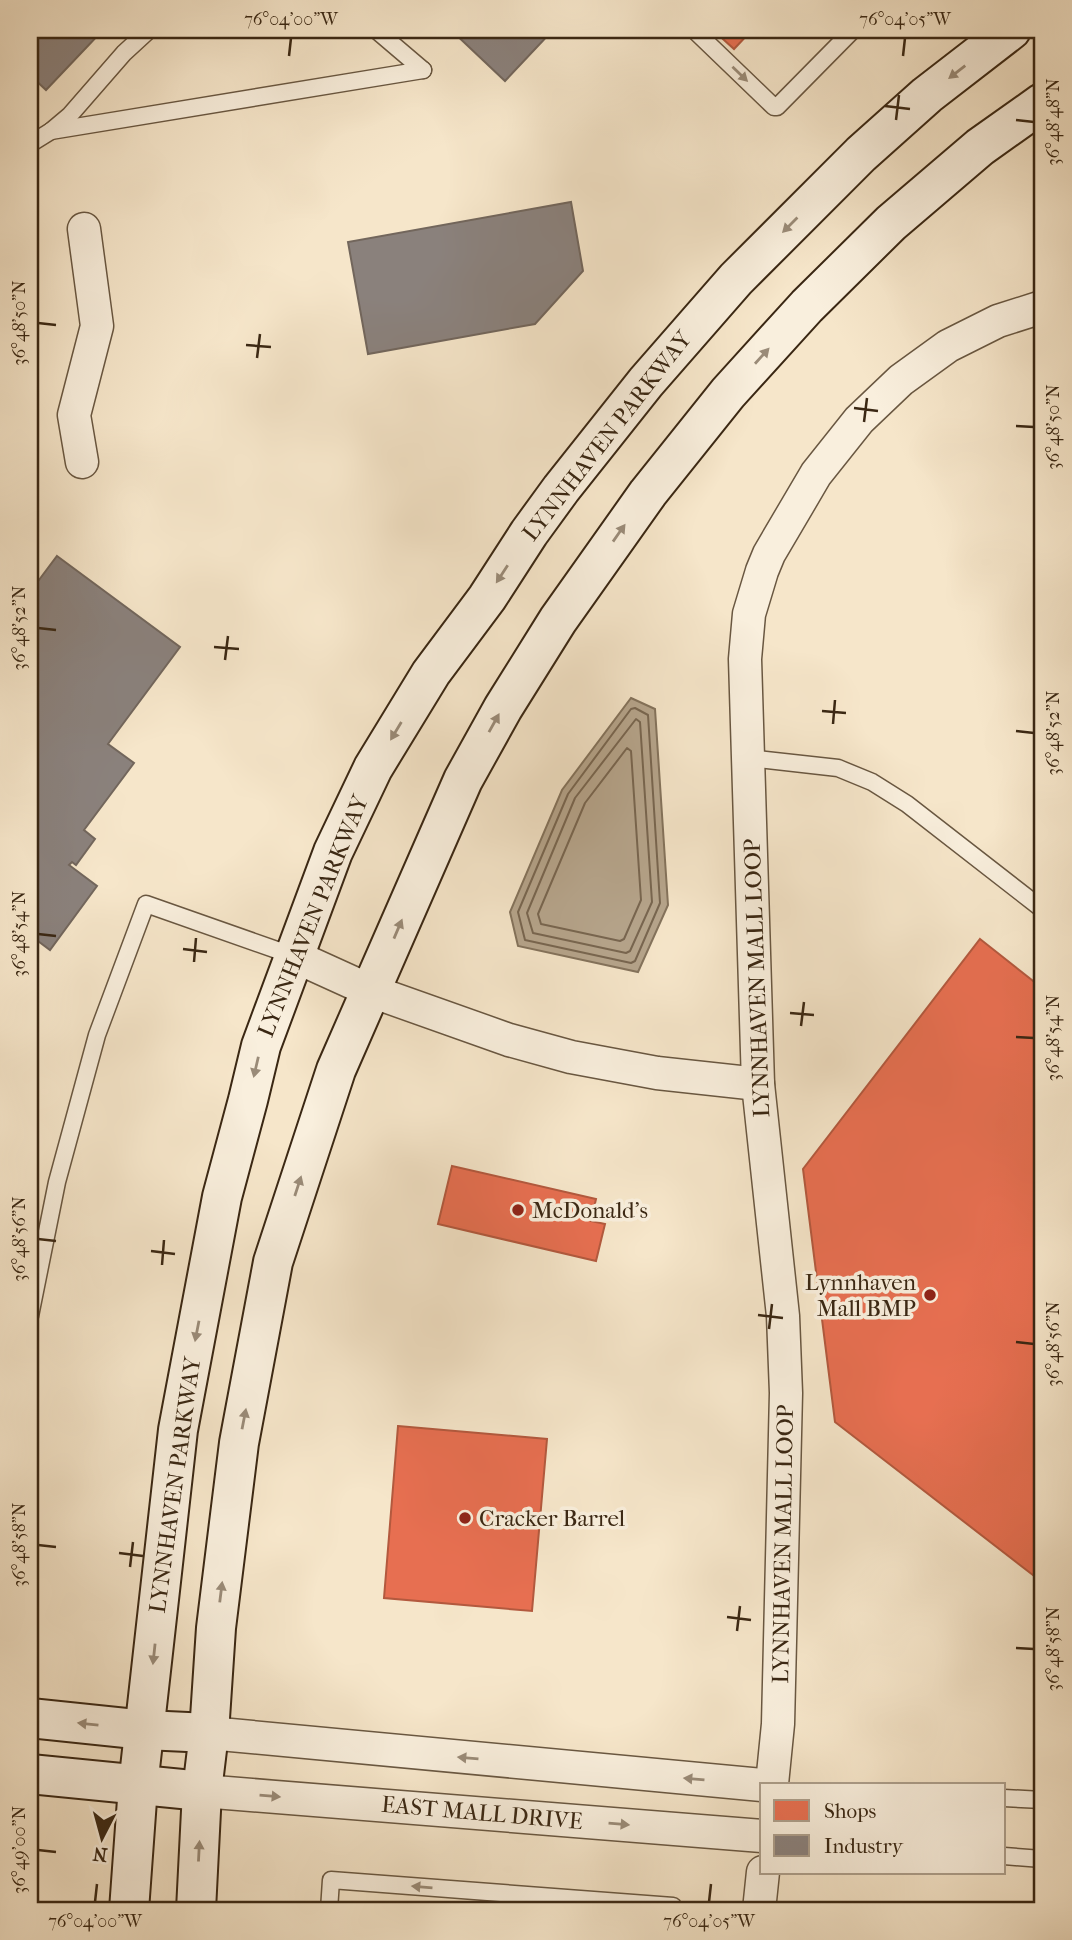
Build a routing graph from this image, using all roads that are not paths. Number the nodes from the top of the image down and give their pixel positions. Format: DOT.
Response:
graph roads {
  1 [pos="149,30"];
  2 [pos="376,30"];
  3 [pos="694,30"];
  4 [pos="853,30"];
  5 [pos="1011,30"];
  6 [pos="1042,103"];
  7 [pos="51,131"];
  8 [pos="30,144"];
  9 [pos="84,229"];
  10 [pos="1042,307"];
  11 [pos="82,462"];
  12 [pos="748,758"];
  13 [pos="1042,909"];
  14 [pos="294,956"];
  15 [pos="371,991"];
  16 [pos="758,1084"];
  17 [pos="32,1294"];
  18 [pos="30,1316"];
  19 [pos="30,1718"];
  20 [pos="145,1730"];
  21 [pos="209,1733"];
  22 [pos="30,1774"];
  23 [pos="772,1783"];
  24 [pos="760,1785"];
  25 [pos="138,1786"];
  26 [pos="202,1791"];
  27 [pos="1006,1798"];
  28 [pos="1042,1800"];
  29 [pos="760,1836"];
  30 [pos="1006,1856"];
  31 [pos="1042,1859"];
  32 [pos="763,1874"];
  33 [pos="490,1893"];
  34 [pos="129,1910"];
  35 [pos="196,1910"];
  36 [pos="329,1910"];
  37 [pos="488,1910"];
  38 [pos="673,1910"];
  39 [pos="760,1910"];
  1 -- 7 [label="lane"];
  2 -- 7 [label="lane"];
  3 -- 4 [label="lane, one-way"];
  5 -- 14 [label="main road, LYNNHAVEN PARKWAY, one-way"];
  15 -- 6 [label="main road, one-way"];
  7 -- 8 [label="lane"];
  9 -- 11 [label="street"];
  10 -- 12 [label="street, LYNNHAVEN MALL LOOP"];
  12 -- 13 [label="lane"];
  12 -- 16 [label="street, LYNNHAVEN MALL LOOP"];
  14 -- 15 [label="street"];
  14 -- 17 [label="lane"];
  14 -- 20 [label="main road, LYNNHAVEN PARKWAY, one-way"];
  15 -- 16 [label="street"];
  21 -- 15 [label="main road, one-way"];
  16 -- 23 [label="street, LYNNHAVEN MALL LOOP"];
  17 -- 18 [label="lane"];
  20 -- 19 [label="main road, one-way"];
  20 -- 21 [label="main road"];
  20 -- 25 [label="main road, LYNNHAVEN PARKWAY"];
  24 -- 21 [label="street, one-way"];
  21 -- 26 [label="main road"];
  22 -- 25 [label="main road"];
  25 -- 26 [label="main road"];
  25 -- 34 [label="main road, LYNNHAVEN PARKWAY"];
  26 -- 29 [label="street, EAST MALL DRIVE, one-way"];
  35 -- 26 [label="main road, one-way"];
  27 -- 28 [label="lane"];
  30 -- 31 [label="lane"];
  32 -- 39 [label="street"];
  33 -- 36 [label="lane, one-way"];
  33 -- 37 [label="lane"];
  33 -- 38 [label="lane"];
}
